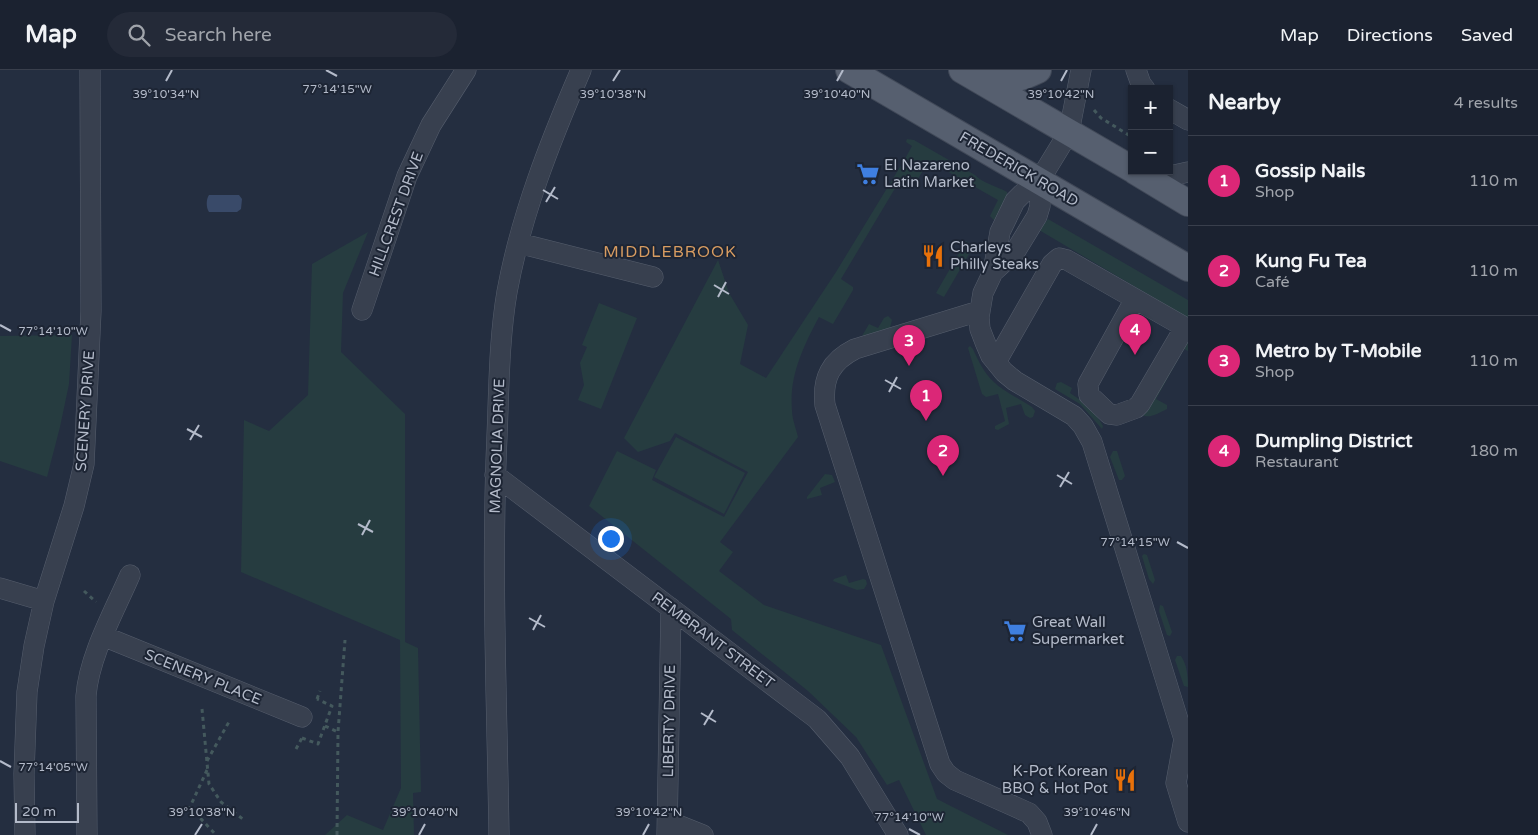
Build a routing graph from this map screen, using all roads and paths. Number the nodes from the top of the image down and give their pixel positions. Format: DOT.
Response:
graph roads {
  1 [pos="90,70"];
  2 [pos="466,70"];
  3 [pos="581,70"];
  4 [pos="849,70"];
  5 [pos="962,70"];
  6 [pos="1038,70"];
  7 [pos="1081,70"];
  8 [pos="1136,70"];
  9 [pos="985,83"];
  10 [pos="1142,85"];
  11 [pos="1173,111"];
  12 [pos="1188,120"];
  13 [pos="1068,132"];
  14 [pos="1128,167"];
  15 [pos="1188,172"];
  16 [pos="1141,175"];
  17 [pos="1159,175"];
  18 [pos="1039,181"];
  19 [pos="1188,203"];
  20 [pos="518,243"];
  21 [pos="1188,268"];
  22 [pos="653,276"];
  23 [pos="1135,299"];
  24 [pos="362,310"];
  25 [pos="979,311"];
  26 [pos="1186,328"];
  27 [pos="996,362"];
  28 [pos="495,475"];
  29 [pos="130,575"];
  30 [pos="0,588"];
  31 [pos="44,601"];
  32 [pos="671,608"];
  33 [pos="103,636"];
  34 [pos="345,640"];
  35 [pos="202,709"];
  36 [pos="302,717"];
  37 [pos="230,720"];
  38 [pos="324,726"];
  39 [pos="338,732"];
  40 [pos="207,762"];
  41 [pos="207,770"];
  42 [pos="244,820"];
  43 [pos="1188,822"];
  44 [pos="668,828"];
  45 [pos="25,835"];
  46 [pos="87,835"];
  47 [pos="216,835"];
  48 [pos="337,835"];
  49 [pos="499,835"];
  50 [pos="703,835"];
  51 [pos="898,835"];
  52 [pos="1042,835"];
  1 -- 31 [label="street, SCENERY DRIVE"];
  2 -- 24 [label="street, HILLCREST DRIVE"];
  3 -- 20 [label="street, MAGNOLIA DRIVE"];
  4 -- 18 [label="main road, FREDERICK ROAD"];
  5 -- 9 [label="main road"];
  6 -- 9 [label="main road"];
  7 -- 13 [label="street"];
  8 -- 10 [label="street"];
  9 -- 13 [label="main road"];
  11 -- 12 [label="street"];
  13 -- 14 [label="main road"];
  13 -- 18 [label="street"];
  15 -- 17 [label="street"];
  16 -- 19 [label="main road"];
  18 -- 21 [label="main road, FREDERICK ROAD"];
  18 -- 25 [label="street"];
  20 -- 22 [label="street"];
  20 -- 28 [label="street, MAGNOLIA DRIVE"];
  23 -- 26 [label="street"];
  23 -- 26 [label="street"];
  23 -- 27 [label="street"];
  25 -- 27 [label="street"];
  25 -- 52 [label="street"];
  27 -- 43 [label="street"];
  28 -- 32 [label="street, REMBRANT STREET"];
  28 -- 49 [label="street, MAGNOLIA DRIVE"];
  29 -- 33 [label="street"];
  30 -- 31 [label="street"];
  31 -- 45 [label="street, SCENERY DRIVE"];
  32 -- 44 [label="street, LIBERTY DRIVE"];
  32 -- 51 [label="street, REMBRANT STREET"];
  33 -- 36 [label="street, SCENERY PLACE"];
  33 -- 46 [label="street"];
  34 -- 39 [label="path"];
  35 -- 40 [label="path"];
  37 -- 40 [label="path"];
  38 -- 39 [label="path"];
  39 -- 48 [label="path"];
  40 -- 41 [label="path"];
  41 -- 42 [label="path"];
  41 -- 47 [label="path"];
  44 -- 50 [label="street"];
}
